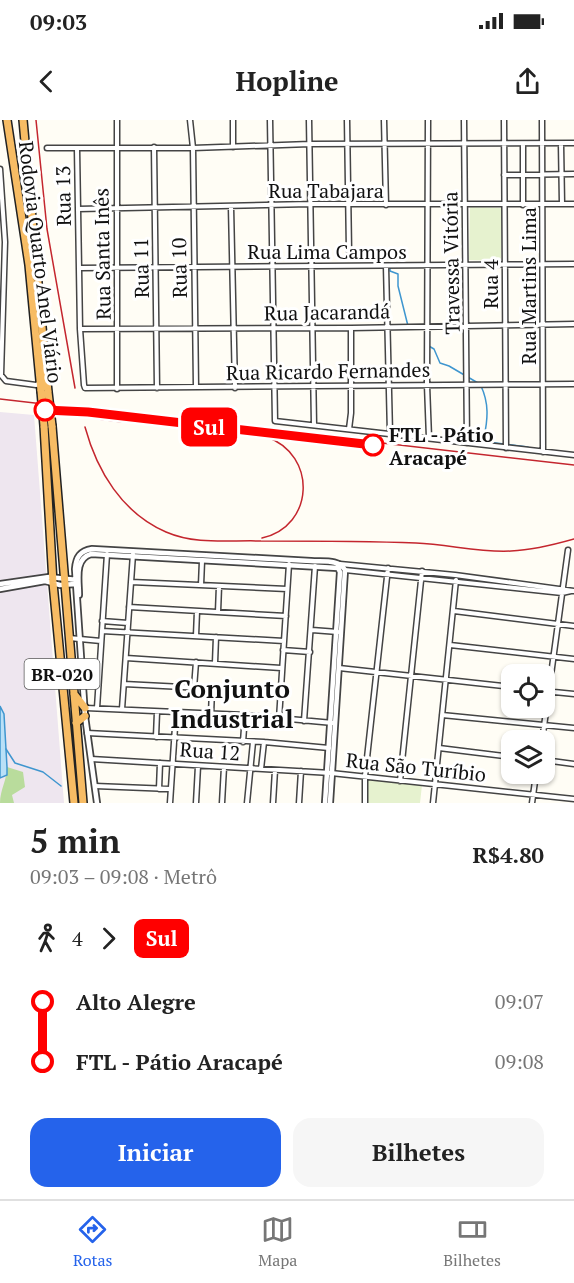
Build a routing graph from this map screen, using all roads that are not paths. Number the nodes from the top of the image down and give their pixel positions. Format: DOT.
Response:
graph roads {
  1 [pos="7,120"];
  2 [pos="23,120"];
  3 [pos="117,120"];
  4 [pos="190,120"];
  5 [pos="233,120"];
  6 [pos="270,120"];
  7 [pos="309,120"];
  8 [pos="347,120"];
  9 [pos="384,120"];
  10 [pos="428,120"];
  11 [pos="464,120"];
  12 [pos="504,120"];
  13 [pos="542,120"];
  14 [pos="542,143"];
  15 [pos="574,143"];
  16 [pos="310,144"];
  17 [pos="348,144"];
  18 [pos="385,144"];
  19 [pos="428,144"];
  20 [pos="465,144"];
  21 [pos="504,144"];
  22 [pos="524,144"];
  23 [pos="561,144"];
  24 [pos="270,145"];
  25 [pos="154,147"];
  26 [pos="233,147"];
  27 [pos="47,148"];
  28 [pos="116,148"];
  29 [pos="193,148"];
  30 [pos="77,149"];
  31 [pos="0,169"];
  32 [pos="561,174"];
  33 [pos="574,174"];
  34 [pos="504,175"];
  35 [pos="523,175"];
  36 [pos="542,175"];
  37 [pos="310,204"];
  38 [pos="349,204"];
  39 [pos="428,204"];
  40 [pos="465,204"];
  41 [pos="505,204"];
  42 [pos="543,204"];
  43 [pos="562,204"];
  44 [pos="574,204"];
  45 [pos="272,205"];
  46 [pos="386,205"];
  47 [pos="523,205"];
  48 [pos="194,207"];
  49 [pos="231,207"];
  50 [pos="117,208"];
  51 [pos="155,208"];
  52 [pos="78,209"];
  53 [pos="349,251"];
  54 [pos="542,264"];
  55 [pos="574,264"];
  56 [pos="428,265"];
  57 [pos="465,265"];
  58 [pos="504,265"];
  59 [pos="234,266"];
  60 [pos="312,266"];
  61 [pos="386,266"];
  62 [pos="194,267"];
  63 [pos="273,267"];
  64 [pos="80,268"];
  65 [pos="118,268"];
  66 [pos="156,268"];
  67 [pos="1,269"];
  68 [pos="544,324"];
  69 [pos="574,324"];
  70 [pos="505,325"];
  71 [pos="388,326"];
  72 [pos="427,326"];
  73 [pos="466,326"];
  74 [pos="313,327"];
  75 [pos="80,328"];
  76 [pos="118,328"];
  77 [pos="156,328"];
  78 [pos="195,328"];
  79 [pos="234,328"];
  80 [pos="273,328"];
  81 [pos="351,328"];
  82 [pos="40,382"];
  83 [pos="544,384"];
  84 [pos="574,384"];
  85 [pos="388,385"];
  86 [pos="428,385"];
  87 [pos="467,385"];
  88 [pos="313,386"];
  89 [pos="350,386"];
  90 [pos="506,386"];
  91 [pos="84,387"];
  92 [pos="196,387"];
  93 [pos="235,387"];
  94 [pos="274,387"];
  95 [pos="117,388"];
  96 [pos="157,388"];
  97 [pos="45,392"];
  98 [pos="314,425"];
  99 [pos="48,426"];
  100 [pos="349,429"];
  101 [pos="390,434"];
  102 [pos="429,438"];
  103 [pos="467,443"];
  104 [pos="506,448"];
  105 [pos="543,452"];
  106 [pos="574,455"];
  107 [pos="568,550"];
  108 [pos="107,552"];
  109 [pos="133,554"];
  110 [pos="185,557"];
  111 [pos="239,560"];
  112 [pos="202,561"];
  113 [pos="289,562"];
  114 [pos="340,564"];
  115 [pos="315,566"];
  116 [pos="367,566"];
  117 [pos="375,567"];
  118 [pos="388,568"];
  119 [pos="342,571"];
  120 [pos="366,572"];
  121 [pos="422,572"];
  122 [pos="375,573"];
  123 [pos="388,574"];
  124 [pos="455,575"];
  125 [pos="422,578"];
  126 [pos="53,580"];
  127 [pos="456,581"];
  128 [pos="65,582"];
  129 [pos="77,582"];
  130 [pos="131,582"];
  131 [pos="201,585"];
  132 [pos="513,585"];
  133 [pos="0,586"];
  134 [pos="219,586"];
  135 [pos="287,589"];
  136 [pos="562,590"];
  137 [pos="574,591"];
  138 [pos="129,608"];
  139 [pos="196,611"];
  140 [pos="453,611"];
  141 [pos="218,612"];
  142 [pos="286,616"];
  143 [pos="102,621"];
  144 [pos="128,623"];
  145 [pos="558,624"];
  146 [pos="574,626"];
  147 [pos="312,630"];
  148 [pos="102,631"];
  149 [pos="338,632"];
  150 [pos="127,633"];
  151 [pos="196,636"];
  152 [pos="216,637"];
  153 [pos="69,638"];
  154 [pos="79,640"];
  155 [pos="101,641"];
  156 [pos="284,641"];
  157 [pos="450,645"];
  158 [pos="283,650"];
  159 [pos="310,652"];
  160 [pos="554,656"];
  161 [pos="126,658"];
  162 [pos="574,659"];
  163 [pos="196,662"];
  164 [pos="215,663"];
  165 [pos="552,664"];
  166 [pos="281,668"];
  167 [pos="339,668"];
  168 [pos="377,672"];
  169 [pos="411,675"];
  170 [pos="445,680"];
  171 [pos="124,684"];
  172 [pos="501,686"];
  173 [pos="195,688"];
  174 [pos="212,689"];
  175 [pos="280,692"];
  176 [pos="555,692"];
  177 [pos="73,693"];
  178 [pos="574,694"];
  179 [pos="97,708"];
  180 [pos="122,709"];
  181 [pos="85,712"];
  182 [pos="157,712"];
  183 [pos="176,712"];
  184 [pos="212,715"];
  185 [pos="245,715"];
  186 [pos="442,715"];
  187 [pos="545,718"];
  188 [pos="279,719"];
  189 [pos="304,721"];
  190 [pos="76,723"];
  191 [pos="333,723"];
  192 [pos="544,725"];
  193 [pos="574,728"];
  194 [pos="68,729"];
  195 [pos="543,730"];
  196 [pos="87,734"];
  197 [pos="156,737"];
  198 [pos="174,738"];
  199 [pos="78,742"];
  200 [pos="243,742"];
  201 [pos="254,742"];
  202 [pos="264,742"];
  203 [pos="439,748"];
  204 [pos="330,750"];
  205 [pos="501,756"];
  206 [pos="91,759"];
  207 [pos="555,761"];
  208 [pos="160,763"];
  209 [pos="172,764"];
  210 [pos="574,764"];
  211 [pos="198,766"];
  212 [pos="224,767"];
  213 [pos="250,769"];
  214 [pos="261,769"];
  215 [pos="275,770"];
  216 [pos="301,771"];
  217 [pos="329,772"];
  218 [pos="365,776"];
  219 [pos="400,781"];
  220 [pos="534,784"];
  221 [pos="435,785"];
  222 [pos="95,786"];
  223 [pos="72,789"];
  224 [pos="82,789"];
  225 [pos="159,789"];
  226 [pos="171,789"];
  227 [pos="533,794"];
  228 [pos="574,799"];
  229 [pos="74,803"];
  230 [pos="83,803"];
  231 [pos="97,803"];
  232 [pos="170,803"];
  233 [pos="196,803"];
  234 [pos="222,803"];
  235 [pos="247,803"];
  236 [pos="273,803"];
  237 [pos="300,803"];
  238 [pos="325,803"];
  239 [pos="330,803"];
  240 [pos="365,803"];
  241 [pos="433,803"];
  242 [pos="532,803"];
  1 -- 82 [label="highway, Rodovia Quarto Anel Viário / BR-020"];
  2 -- 97 [label="highway, Rodovia Quarto Anel Viário / BR-020"];
  3 -- 28 [label="street, Rua Santa Inês"];
  4 -- 29 [label="street, Rua 10"];
  5 -- 26 [label="street"];
  6 -- 24 [label="street"];
  7 -- 16 [label="street"];
  8 -- 17 [label="street"];
  9 -- 18 [label="street"];
  10 -- 19 [label="street"];
  11 -- 20 [label="street, Travessa Vitória"];
  12 -- 21 [label="street, Rua 4"];
  13 -- 14 [label="street, Rua Martins Lima"];
  14 -- 22 [label="street"];
  14 -- 23 [label="street"];
  14 -- 36 [label="street, Rua Martins Lima"];
  15 -- 23 [label="street"];
  16 -- 17 [label="street"];
  16 -- 24 [label="street"];
  16 -- 37 [label="street"];
  17 -- 18 [label="street"];
  17 -- 38 [label="street"];
  18 -- 19 [label="street"];
  18 -- 46 [label="street"];
  19 -- 20 [label="street"];
  19 -- 39 [label="street"];
  20 -- 21 [label="street"];
  20 -- 40 [label="street, Travessa Vitória"];
  21 -- 22 [label="street"];
  21 -- 34 [label="street, Rua 4"];
  22 -- 35 [label="street"];
  23 -- 32 [label="street"];
  24 -- 26 [label="street"];
  24 -- 45 [label="street"];
  25 -- 28 [label="street"];
  25 -- 29 [label="street"];
  25 -- 51 [label="street, Rua 11"];
  26 -- 29 [label="street"];
  27 -- 30 [label="street"];
  28 -- 30 [label="street"];
  28 -- 50 [label="street, Rua Santa Inês"];
  29 -- 48 [label="street, Rua 10"];
  30 -- 52 [label="street, Rua 13"];
  31 -- 67 [label="street"];
  32 -- 33 [label="street"];
  32 -- 36 [label="street"];
  32 -- 43 [label="street"];
  34 -- 35 [label="street"];
  34 -- 41 [label="street, Rua 4"];
  35 -- 36 [label="street"];
  35 -- 47 [label="street"];
  36 -- 42 [label="street, Rua Martins Lima"];
  37 -- 38 [label="street, Rua Tabajara"];
  37 -- 45 [label="street, Rua Tabajara"];
  37 -- 60 [label="street"];
  38 -- 46 [label="street, Rua Tabajara"];
  38 -- 53 [label="street"];
  39 -- 40 [label="street, Rua Tabajara"];
  39 -- 46 [label="street, Rua Tabajara"];
  39 -- 56 [label="street"];
  40 -- 41 [label="street, Rua Tabajara"];
  40 -- 57 [label="street, Travessa Vitória"];
  41 -- 47 [label="street, Rua Tabajara"];
  41 -- 58 [label="street, Rua 4"];
  42 -- 43 [label="street, Rua Tabajara"];
  42 -- 47 [label="street, Rua Tabajara"];
  42 -- 54 [label="street, Rua Martins Lima"];
  43 -- 44 [label="street, Rua Tabajara"];
  45 -- 49 [label="street, Rua Tabajara"];
  45 -- 63 [label="street"];
  48 -- 49 [label="street, Rua Tabajara"];
  48 -- 51 [label="street, Rua Tabajara"];
  48 -- 62 [label="street, Rua 10"];
  49 -- 59 [label="street"];
  50 -- 51 [label="street, Rua Tabajara"];
  50 -- 52 [label="street, Rua Tabajara"];
  50 -- 65 [label="street, Rua Santa Inês"];
  51 -- 66 [label="street, Rua 11"];
  52 -- 64 [label="street, Rua 13"];
  54 -- 55 [label="street, Rua Lima Campos"];
  54 -- 58 [label="street, Rua Lima Campos"];
  54 -- 68 [label="street, Rua Martins Lima"];
  56 -- 57 [label="street, Rua Lima Campos"];
  56 -- 61 [label="street, Rua Lima Campos"];
  56 -- 72 [label="street"];
  57 -- 58 [label="street, Rua Lima Campos"];
  57 -- 73 [label="street, Travessa Vitória"];
  58 -- 70 [label="street, Rua 4"];
  59 -- 62 [label="street, Rua Lima Campos"];
  59 -- 63 [label="street, Rua Lima Campos"];
  59 -- 79 [label="street"];
  60 -- 61 [label="street, Rua Lima Campos"];
  60 -- 63 [label="street, Rua Lima Campos"];
  60 -- 74 [label="street"];
  61 -- 71 [label="street"];
  62 -- 66 [label="street, Rua Lima Campos"];
  62 -- 78 [label="street, Rua 10"];
  63 -- 80 [label="street"];
  64 -- 65 [label="street, Rua Lima Campos"];
  64 -- 75 [label="street, Rua 13"];
  65 -- 66 [label="street, Rua Lima Campos"];
  65 -- 76 [label="street, Rua Santa Inês"];
  66 -- 77 [label="street, Rua 11"];
  67 -- 82 [label="street"];
  68 -- 69 [label="street, Rua Jacarandá"];
  68 -- 70 [label="street, Rua Jacarandá"];
  68 -- 83 [label="street, Rua Martins Lima"];
  70 -- 73 [label="street, Rua Jacarandá"];
  70 -- 90 [label="street, Rua 4"];
  71 -- 72 [label="street, Rua Jacarandá"];
  71 -- 81 [label="street, Rua Jacarandá"];
  71 -- 85 [label="street"];
  72 -- 73 [label="street, Rua Jacarandá"];
  72 -- 86 [label="street"];
  73 -- 87 [label="street, Travessa Vitória"];
  74 -- 80 [label="street, Rua Jacarandá"];
  74 -- 81 [label="street, Rua Jacarandá"];
  74 -- 88 [label="street"];
  75 -- 76 [label="street, Rua Jacarandá"];
  75 -- 91 [label="street, Rua 13"];
  76 -- 77 [label="street, Rua Jacarandá"];
  76 -- 95 [label="street, Rua Santa Inês"];
  77 -- 78 [label="street, Rua Jacarandá"];
  77 -- 96 [label="street, Rua 11"];
  78 -- 79 [label="street, Rua Jacarandá"];
  78 -- 92 [label="street, Rua 10"];
  79 -- 80 [label="street, Rua Jacarandá"];
  79 -- 93 [label="street"];
  80 -- 94 [label="street"];
  81 -- 89 [label="street"];
  82 -- 97 [label="highway, Rodovia Quarto Anel Viário / BR-020"];
  83 -- 84 [label="street, Rua Ricardo Fernandes"];
  83 -- 90 [label="street, Rua Ricardo Fernandes"];
  83 -- 105 [label="street, Rua Martins Lima"];
  85 -- 86 [label="street, Rua Ricardo Fernandes"];
  85 -- 89 [label="street, Rua Ricardo Fernandes"];
  85 -- 101 [label="street"];
  86 -- 87 [label="street, Rua Ricardo Fernandes"];
  86 -- 102 [label="street"];
  87 -- 90 [label="street, Rua Ricardo Fernandes"];
  87 -- 103 [label="street, Travessa Vitória"];
  88 -- 89 [label="street, Rua Ricardo Fernandes"];
  88 -- 94 [label="street, Rua Ricardo Fernandes"];
  88 -- 98 [label="street"];
  89 -- 100 [label="street"];
  90 -- 104 [label="street, Rua 4"];
  91 -- 95 [label="street, Rua Ricardo Fernandes"];
  92 -- 93 [label="street, Rua Ricardo Fernandes"];
  92 -- 96 [label="street, Rua Ricardo Fernandes"];
  93 -- 94 [label="street, Rua Ricardo Fernandes"];
  94 -- 98 [label="street"];
  95 -- 96 [label="street, Rua Ricardo Fernandes"];
  97 -- 99 [label="highway, Rodovia Quarto Anel Viário / BR-020, bridge"];
  98 -- 100 [label="street"];
  99 -- 126 [label="highway, Rodovia Quarto Anel Viário / BR-020"];
  99 -- 128 [label="highway, Rodovia Quarto Anel Viário / BR-020"];
  100 -- 101 [label="street"];
  101 -- 102 [label="street"];
  102 -- 103 [label="street"];
  103 -- 104 [label="street"];
  104 -- 105 [label="street"];
  105 -- 106 [label="street"];
  107 -- 136 [label="street"];
  108 -- 109 [label="street"];
  108 -- 129 [label="street"];
  108 -- 143 [label="street"];
  109 -- 110 [label="street"];
  109 -- 130 [label="street"];
  110 -- 111 [label="street"];
  110 -- 112 [label="street"];
  111 -- 112 [label="street"];
  111 -- 113 [label="street"];
  112 -- 131 [label="street"];
  113 -- 114 [label="street"];
  113 -- 115 [label="street"];
  113 -- 135 [label="street"];
  114 -- 116 [label="street"];
  114 -- 119 [label="street"];
  115 -- 119 [label="street"];
  115 -- 147 [label="street"];
  116 -- 117 [label="street"];
  116 -- 120 [label="street"];
  117 -- 118 [label="street"];
  117 -- 122 [label="street"];
  118 -- 121 [label="street"];
  118 -- 123 [label="street"];
  119 -- 120 [label="street"];
  119 -- 149 [label="street"];
  120 -- 122 [label="street"];
  121 -- 124 [label="street"];
  121 -- 125 [label="street"];
  122 -- 123 [label="street"];
  123 -- 125 [label="street"];
  123 -- 168 [label="street"];
  124 -- 127 [label="street"];
  124 -- 132 [label="street"];
  125 -- 127 [label="street"];
  125 -- 169 [label="street"];
  126 -- 128 [label="street"];
  126 -- 133 [label="street"];
  126 -- 194 [label="highway, Rodovia Quarto Anel Viário / BR-020"];
  127 -- 132 [label="street"];
  127 -- 140 [label="street"];
  128 -- 129 [label="street"];
  128 -- 153 [label="highway, Rodovia Quarto Anel Viário / BR-020"];
  129 -- 154 [label="street"];
  130 -- 131 [label="street"];
  130 -- 138 [label="street"];
  131 -- 134 [label="street"];
  132 -- 136 [label="street"];
  134 -- 135 [label="street"];
  134 -- 141 [label="street"];
  135 -- 142 [label="street"];
  136 -- 137 [label="street"];
  136 -- 145 [label="street"];
  138 -- 139 [label="street"];
  138 -- 144 [label="street"];
  139 -- 141 [label="street"];
  139 -- 151 [label="street"];
  140 -- 145 [label="street"];
  140 -- 157 [label="street"];
  141 -- 142 [label="street"];
  142 -- 156 [label="street"];
  143 -- 144 [label="street"];
  143 -- 148 [label="street"];
  144 -- 150 [label="street"];
  145 -- 146 [label="street"];
  145 -- 160 [label="street"];
  147 -- 149 [label="street"];
  147 -- 159 [label="street"];
  148 -- 150 [label="street"];
  148 -- 155 [label="street"];
  149 -- 167 [label="street"];
  149 -- 191 [label="street"];
  150 -- 151 [label="street"];
  150 -- 161 [label="street"];
  151 -- 152 [label="street"];
  152 -- 156 [label="street"];
  152 -- 164 [label="street"];
  153 -- 154 [label="street"];
  153 -- 177 [label="highway, Rodovia Quarto Anel Viário / BR-020"];
  154 -- 155 [label="street"];
  154 -- 181 [label="street"];
  155 -- 179 [label="street"];
  156 -- 158 [label="street"];
  157 -- 160 [label="street"];
  157 -- 170 [label="street"];
  158 -- 159 [label="street"];
  158 -- 166 [label="street"];
  159 -- 189 [label="street"];
  160 -- 162 [label="street"];
  160 -- 165 [label="street"];
  161 -- 163 [label="street"];
  161 -- 171 [label="street"];
  163 -- 164 [label="street"];
  163 -- 173 [label="street"];
  164 -- 166 [label="street"];
  166 -- 175 [label="street"];
  167 -- 168 [label="street"];
  167 -- 191 [label="street"];
  168 -- 169 [label="street"];
  168 -- 218 [label="street"];
  169 -- 170 [label="street"];
  169 -- 219 [label="street"];
  170 -- 172 [label="street"];
  170 -- 186 [label="street"];
  171 -- 173 [label="street"];
  171 -- 180 [label="street"];
  173 -- 174 [label="street"];
  174 -- 175 [label="street"];
  174 -- 184 [label="street"];
  175 -- 188 [label="street"];
  176 -- 178 [label="street"];
  177 -- 181 [label="highway"];
  177 -- 190 [label="highway, Rodovia Quarto Anel Viário / BR-020"];
  179 -- 180 [label="street"];
  179 -- 181 [label="street"];
  180 -- 182 [label="street"];
  181 -- 190 [label="highway"];
  181 -- 196 [label="street"];
  182 -- 183 [label="street"];
  182 -- 197 [label="street"];
  183 -- 184 [label="street"];
  183 -- 198 [label="street"];
  184 -- 185 [label="street"];
  185 -- 188 [label="street"];
  185 -- 200 [label="street"];
  186 -- 192 [label="street"];
  186 -- 203 [label="street"];
  187 -- 192 [label="street"];
  188 -- 189 [label="street"];
  189 -- 191 [label="street"];
  190 -- 199 [label="highway, Rodovia Quarto Anel Viário / BR-020"];
  191 -- 204 [label="street"];
  192 -- 193 [label="street"];
  192 -- 195 [label="street"];
  194 -- 199 [label="highway"];
  194 -- 223 [label="highway, Rodovia Quarto Anel Viário / BR-020"];
  196 -- 197 [label="street"];
  196 -- 206 [label="street"];
  197 -- 198 [label="street"];
  198 -- 200 [label="street"];
  198 -- 209 [label="street"];
  199 -- 224 [label="highway, Rodovia Quarto Anel Viário / BR-020"];
  200 -- 201 [label="street"];
  201 -- 202 [label="street"];
  201 -- 213 [label="street"];
  202 -- 204 [label="street"];
  202 -- 214 [label="street"];
  203 -- 205 [label="street"];
  203 -- 221 [label="street"];
  204 -- 217 [label="street"];
  206 -- 208 [label="street, Rua 12"];
  206 -- 222 [label="street"];
  207 -- 210 [label="street"];
  208 -- 209 [label="street, Rua 12"];
  208 -- 225 [label="street"];
  209 -- 211 [label="street, Rua 12"];
  209 -- 226 [label="street"];
  211 -- 212 [label="street, Rua 12"];
  211 -- 233 [label="street"];
  212 -- 213 [label="street, Rua 12"];
  212 -- 234 [label="street"];
  213 -- 214 [label="street, Rua 12"];
  213 -- 235 [label="street"];
  214 -- 215 [label="street, Rua 12"];
  215 -- 216 [label="street, Rua 12"];
  215 -- 236 [label="street"];
  216 -- 217 [label="street, Rua 12"];
  216 -- 237 [label="street"];
  217 -- 218 [label="street, Rua São Turíbio"];
  217 -- 238 [label="street"];
  217 -- 239 [label="street"];
  218 -- 219 [label="street, Rua São Turíbio"];
  218 -- 240 [label="street"];
  219 -- 221 [label="street, Rua São Turíbio"];
  220 -- 227 [label="street"];
  221 -- 227 [label="street, Rua São Turíbio"];
  221 -- 241 [label="street"];
  222 -- 225 [label="street"];
  222 -- 231 [label="street"];
  223 -- 224 [label="highway"];
  223 -- 229 [label="highway, Rodovia Quarto Anel Viário / BR-020"];
  224 -- 230 [label="highway, Rodovia Quarto Anel Viário / BR-020"];
  225 -- 226 [label="street"];
  226 -- 232 [label="street"];
  227 -- 228 [label="street, Rua São Turíbio"];
  227 -- 242 [label="street"];
}
